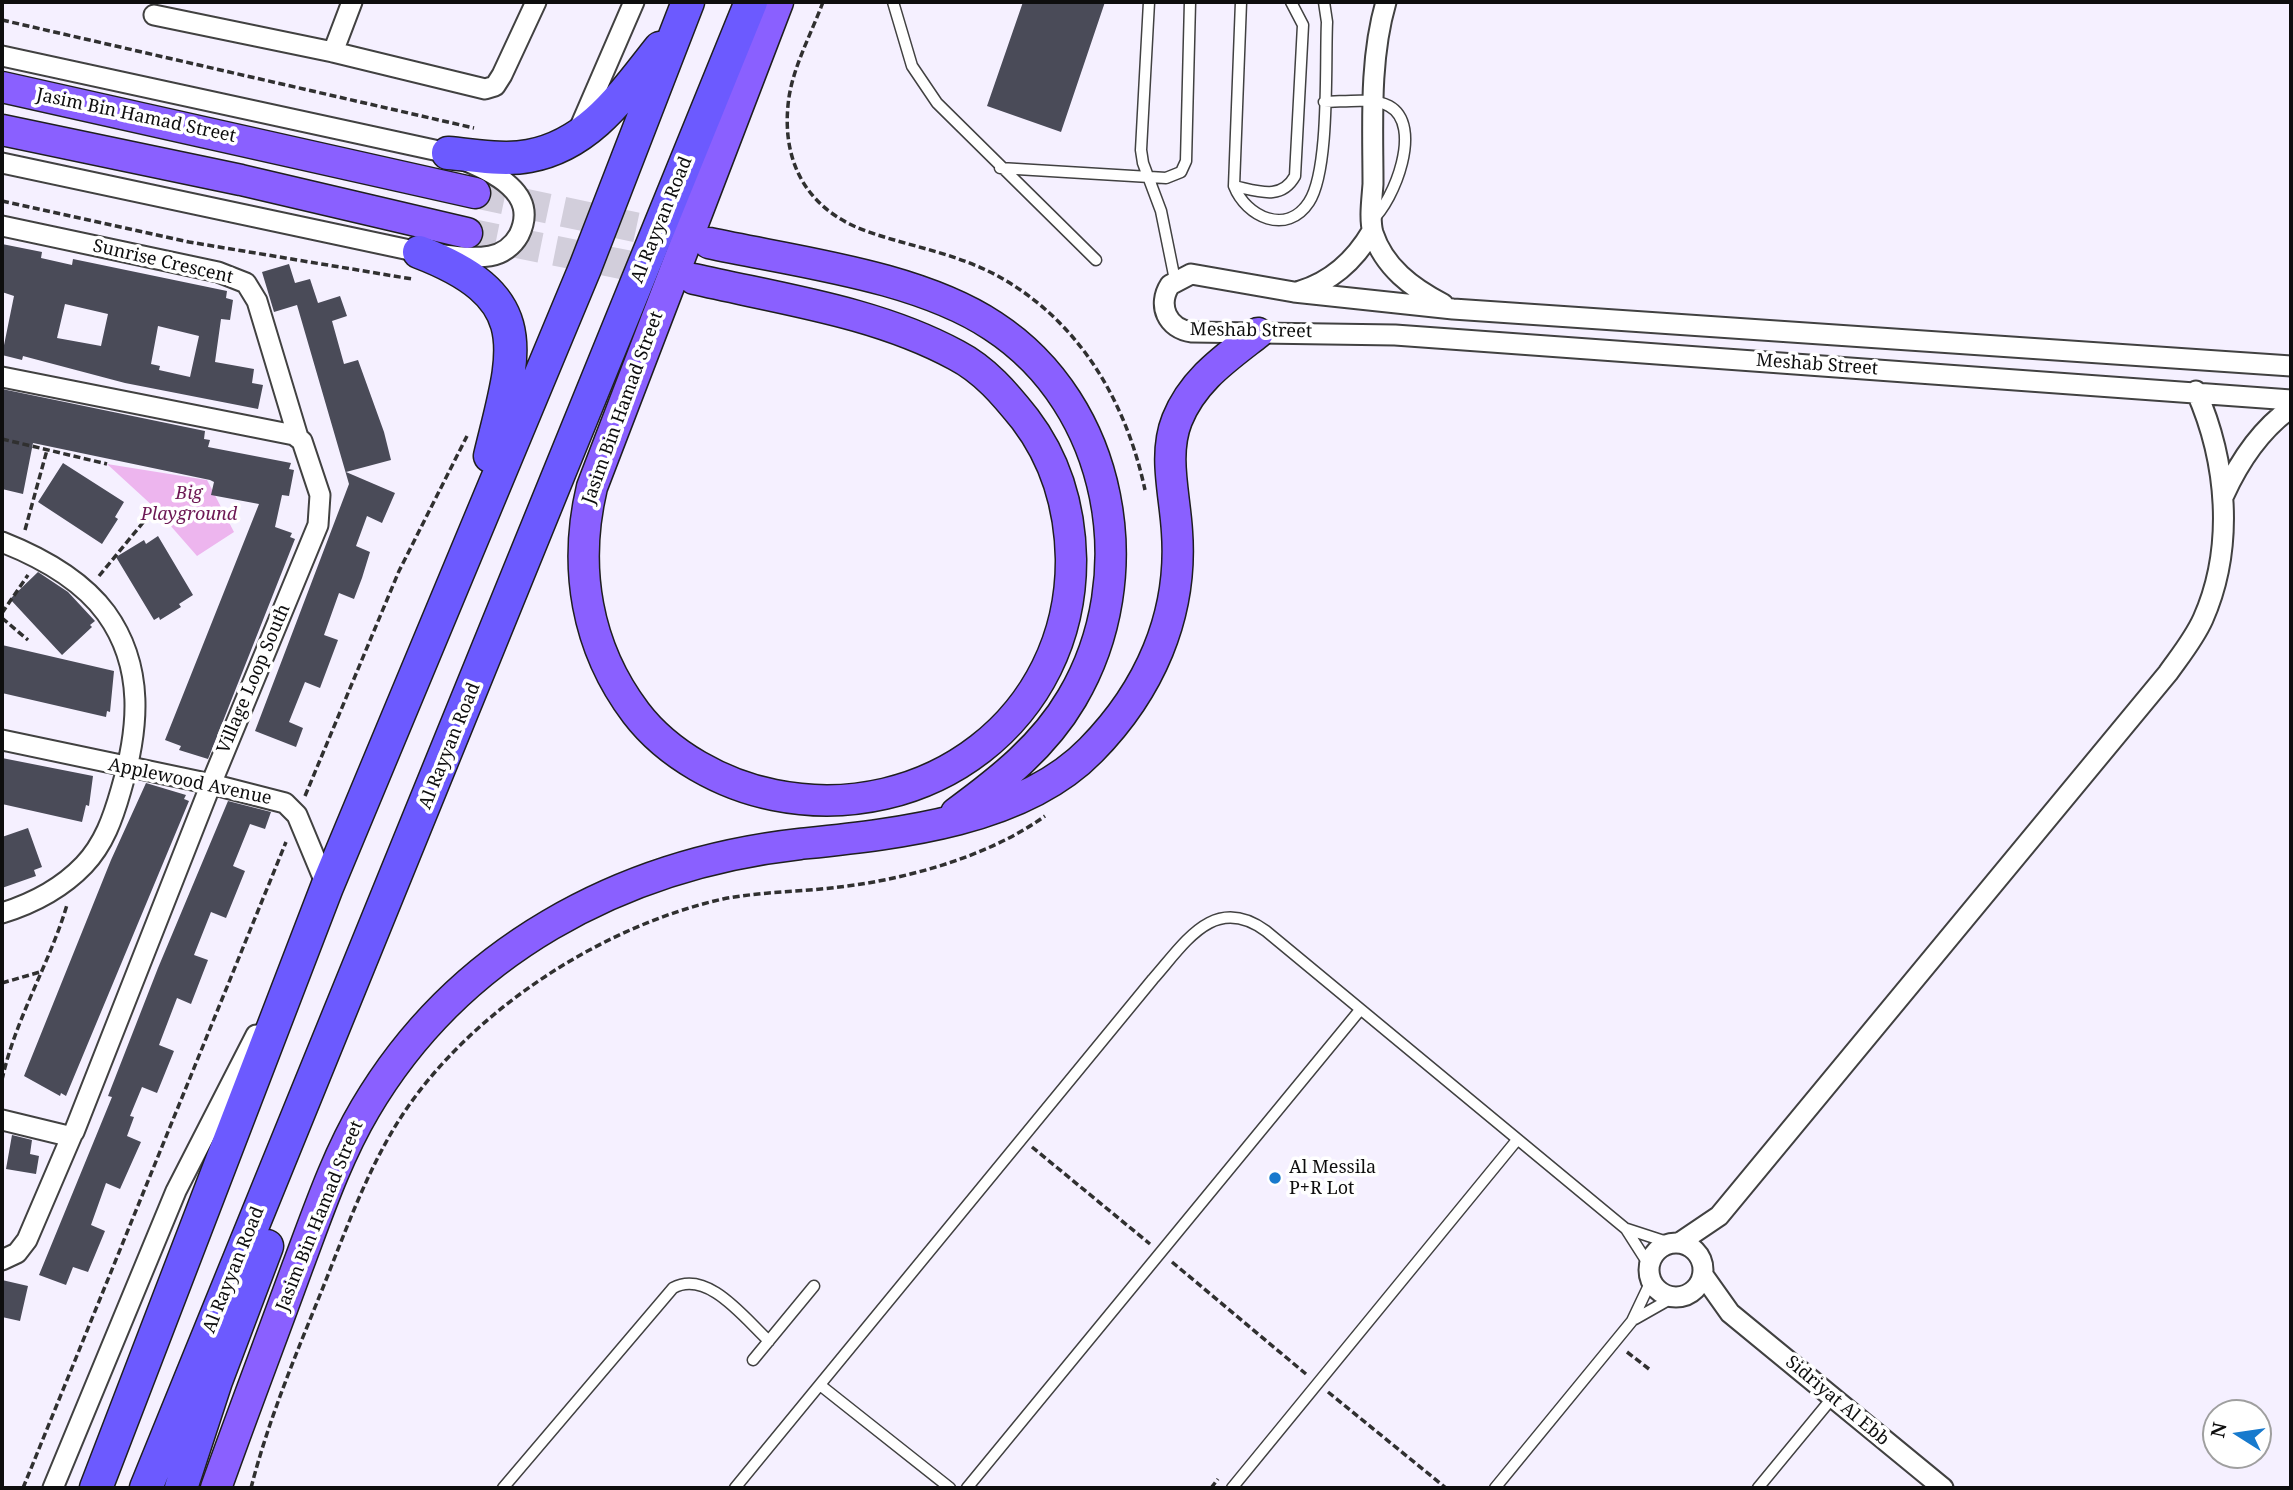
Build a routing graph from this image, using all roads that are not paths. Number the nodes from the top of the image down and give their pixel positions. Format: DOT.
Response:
graph roads {
  1 [pos="352,2"];
  2 [pos="536,2"];
  3 [pos="634,2"];
  4 [pos="751,2"];
  5 [pos="778,2"];
  6 [pos="893,2"];
  7 [pos="1149,2"];
  8 [pos="1190,2"];
  9 [pos="1241,2"];
  10 [pos="1291,2"];
  11 [pos="1324,2"];
  12 [pos="1386,2"];
  13 [pos="683,14"];
  14 [pos="154,15"];
  15 [pos="332,52"];
  16 [pos="2,56"];
  17 [pos="2,87"];
  18 [pos="1324,102"];
  19 [pos="1373,102"];
  20 [pos="2,130"];
  21 [pos="574,139"];
  22 [pos="448,153"];
  23 [pos="2,163"];
  24 [pos="1000,168"];
  25 [pos="1147,176"];
  26 [pos="1234,186"];
  27 [pos="475,193"];
  28 [pos="1372,225"];
  29 [pos="2,226"];
  30 [pos="467,233"];
  31 [pos="709,243"];
  32 [pos="419,253"];
  33 [pos="1096,260"];
  34 [pos="695,279"];
  35 [pos="1175,280"];
  36 [pos="1294,292"];
  37 [pos="1452,309"];
  38 [pos="1258,333"];
  39 [pos="2291,366"];
  40 [pos="2,377"];
  41 [pos="2196,391"];
  42 [pos="2291,400"];
  43 [pos="2291,408"];
  44 [pos="298,437"];
  45 [pos="2223,496"];
  46 [pos="11,546"];
  47 [pos="466,554"];
  48 [pos="2,740"];
  49 [pos="128,768"];
  50 [pos="211,784"];
  51 [pos="948,819"];
  52 [pos="327,887"];
  53 [pos="2,913"];
  54 [pos="557,919"];
  55 [pos="314,922"];
  56 [pos="1360,1010"];
  57 [pos="298,1112"];
  58 [pos="2,1119"];
  59 [pos="72,1135"];
  60 [pos="1517,1140"];
  61 [pos="1719,1216"];
  62 [pos="1626,1229"];
  63 [pos="1675,1243"];
  64 [pos="2,1260"];
  65 [pos="1702,1267"];
  66 [pos="1650,1273"];
  67 [pos="814,1286"];
  68 [pos="1678,1297"];
  69 [pos="1730,1313"];
  70 [pos="1632,1321"];
  71 [pos="769,1341"];
  72 [pos="753,1360"];
  73 [pos="820,1385"];
  74 [pos="1833,1397"];
  75 [pos="182,1486"];
  76 [pos="53,1488"];
  77 [pos="96,1488"];
  78 [pos="146,1488"];
  79 [pos="216,1488"];
  80 [pos="503,1488"];
  81 [pos="735,1488"];
  82 [pos="950,1488"];
  83 [pos="967,1488"];
  84 [pos="1232,1488"];
  85 [pos="1495,1488"];
  86 [pos="1758,1488"];
  87 [pos="1943,1488"];
  1 -- 15 [label="street"];
  2 -- 15 [label="street"];
  3 -- 21 [label="street"];
  4 -- 57 [label="highway, Al Rayyan Road"];
  5 -- 34 [label="main road, Jasim Bin Hamad Street"];
  6 -- 24 [label="lane"];
  7 -- 25 [label="lane"];
  8 -- 25 [label="lane"];
  9 -- 26 [label="lane"];
  10 -- 26 [label="lane"];
  11 -- 18 [label="lane"];
  12 -- 19 [label="street"];
  13 -- 21 [label="highway"];
  13 -- 47 [label="highway"];
  14 -- 15 [label="street"];
  16 -- 22 [label="street, Jasim Bin Hamad Street"];
  17 -- 27 [label="main road, Jasim Bin Hamad Street"];
  18 -- 19 [label="lane"];
  18 -- 26 [label="lane"];
  19 -- 28 [label="street"];
  19 -- 28 [label="lane"];
  20 -- 30 [label="main road"];
  21 -- 22 [label="highway"];
  22 -- 32 [label="street, Jasim Bin Hamad Street"];
  23 -- 32 [label="street"];
  24 -- 25 [label="lane"];
  24 -- 33 [label="lane"];
  25 -- 35 [label="lane"];
  28 -- 36 [label="street"];
  28 -- 37 [label="street"];
  29 -- 44 [label="street, Sunrise Crescent"];
  31 -- 51 [label="main road"];
  32 -- 47 [label="highway"];
  35 -- 36 [label="street, Meshab Street"];
  35 -- 38 [label="street, Meshab Street"];
  36 -- 37 [label="street, Meshab Street"];
  37 -- 39 [label="street, Meshab Street"];
  38 -- 41 [label="street, Meshab Street"];
  38 -- 51 [label="main road, Jasim Bin Hamad Street"];
  40 -- 44 [label="street"];
  41 -- 42 [label="street, Meshab Street"];
  41 -- 45 [label="street"];
  43 -- 45 [label="street"];
  44 -- 50 [label="street, Village Loop South"];
  45 -- 61 [label="street"];
  46 -- 49 [label="street"];
  47 -- 52 [label="highway"];
  48 -- 49 [label="street, Applewood Avenue"];
  49 -- 50 [label="street, Applewood Avenue"];
  49 -- 53 [label="street"];
  50 -- 52 [label="street, Applewood Avenue"];
  50 -- 59 [label="street, Village Loop South"];
  51 -- 54 [label="main road, Jasim Bin Hamad Street"];
  52 -- 55 [label="highway"];
  54 -- 75 [label="main road"];
  54 -- 79 [label="main road, Jasim Bin Hamad Street"];
  55 -- 76 [label="street"];
  55 -- 77 [label="highway"];
  56 -- 60 [label="lane"];
  56 -- 73 [label="lane"];
  56 -- 83 [label="lane"];
  57 -- 75 [label="highway"];
  57 -- 78 [label="highway, Al Rayyan Road"];
  58 -- 59 [label="street"];
  59 -- 64 [label="street, Village Loop South"];
  60 -- 62 [label="lane"];
  60 -- 84 [label="lane"];
  61 -- 63 [label="street"];
  61 -- 65 [label="street"];
  62 -- 63 [label="lane"];
  62 -- 66 [label="lane"];
  63 -- 65 [label="street"];
  63 -- 66 [label="street"];
  65 -- 68 [label="street"];
  65 -- 69 [label="street, Sidriyat Al Ebb"];
  66 -- 68 [label="street"];
  66 -- 70 [label="lane"];
  67 -- 71 [label="lane"];
  68 -- 69 [label="street, Sidriyat Al Ebb"];
  68 -- 70 [label="lane"];
  69 -- 74 [label="street, Sidriyat Al Ebb"];
  70 -- 85 [label="lane"];
  71 -- 72 [label="lane"];
  71 -- 80 [label="lane"];
  73 -- 81 [label="lane"];
  73 -- 82 [label="lane"];
  74 -- 86 [label="lane"];
  74 -- 87 [label="street, Sidriyat Al Ebb"];
}
